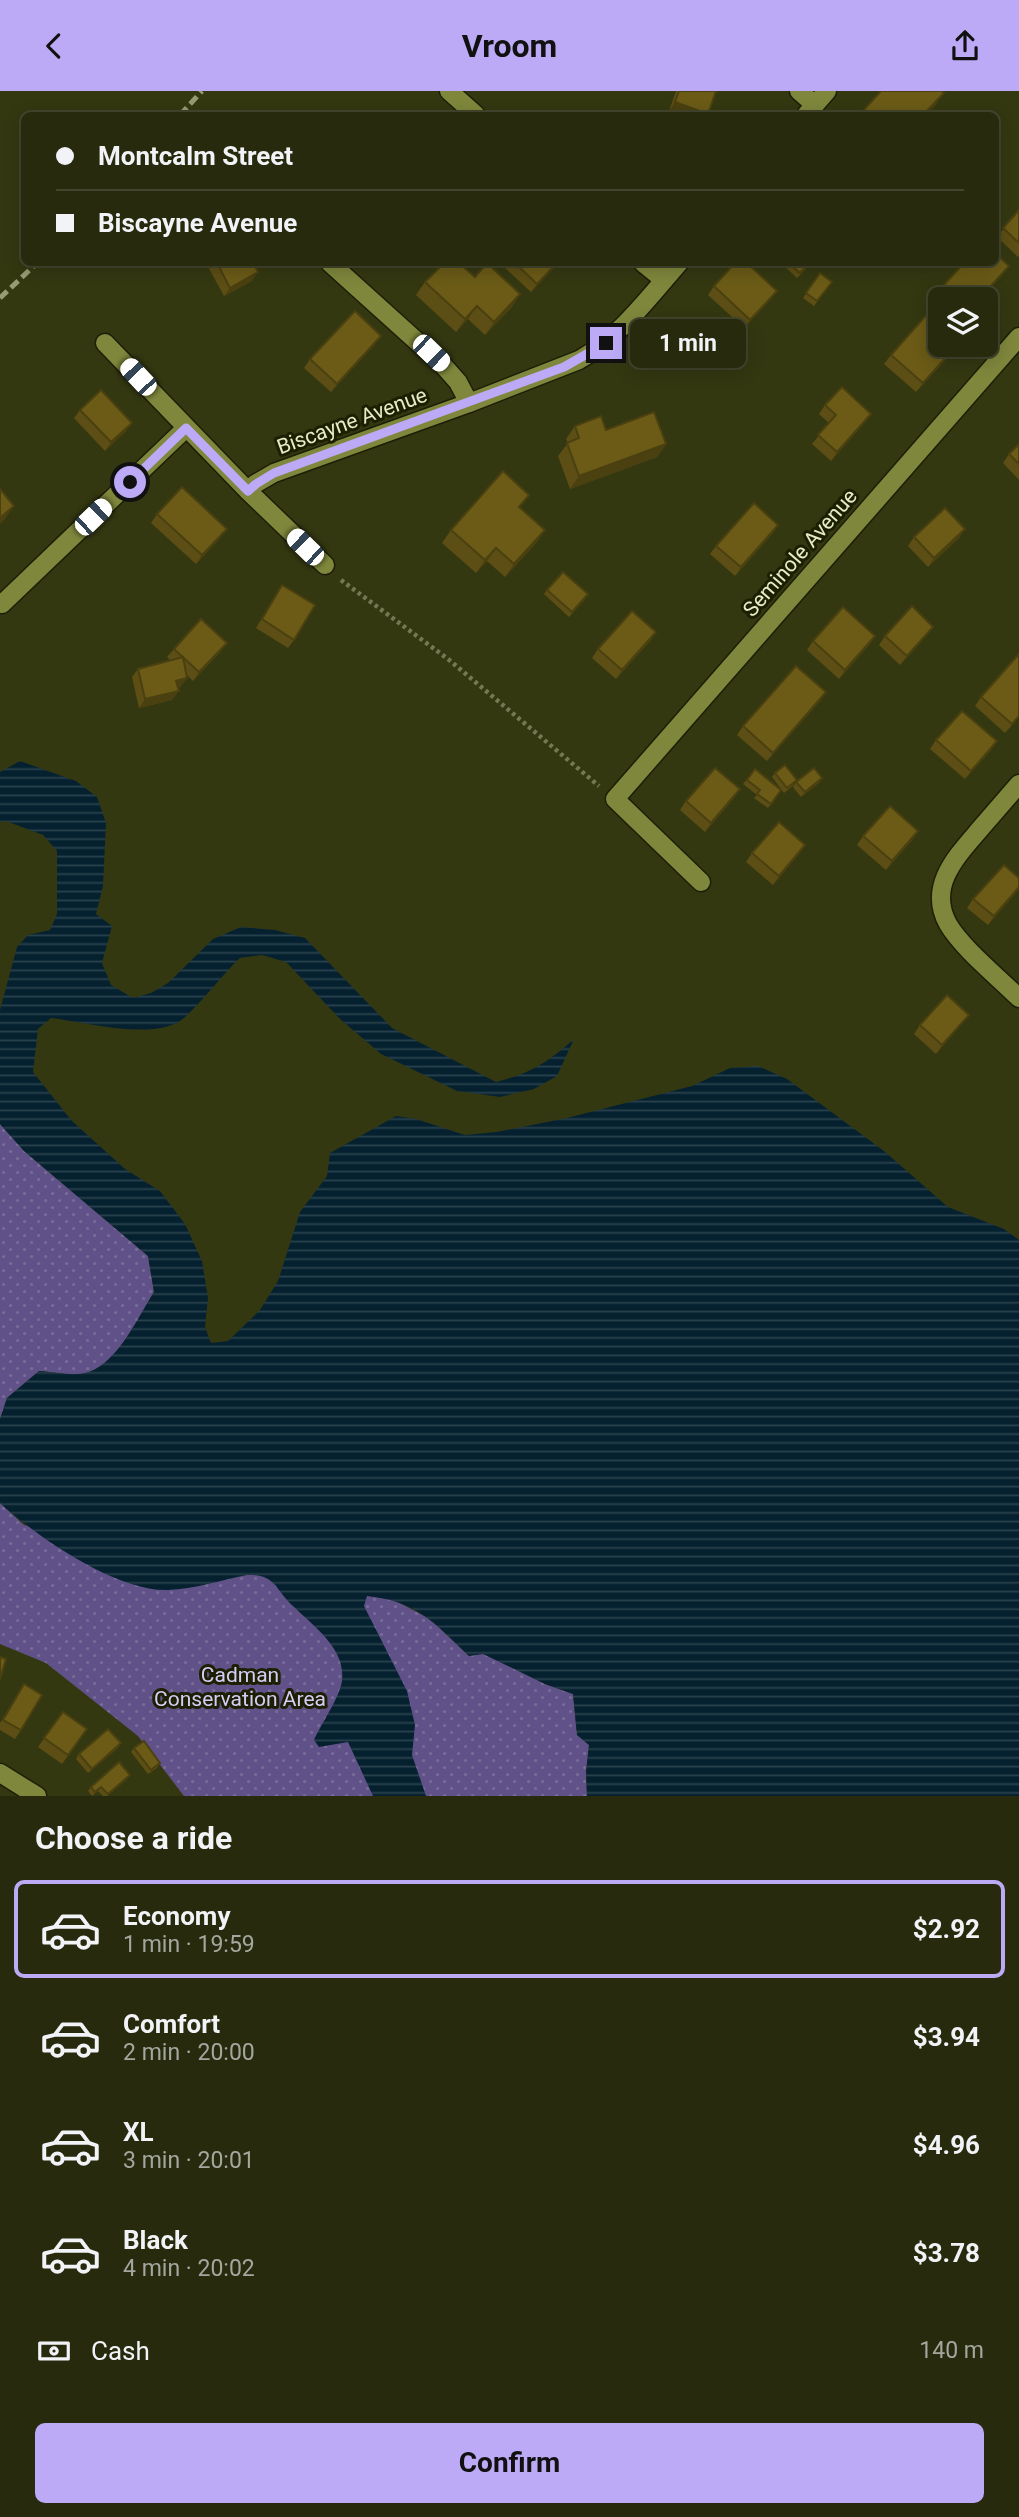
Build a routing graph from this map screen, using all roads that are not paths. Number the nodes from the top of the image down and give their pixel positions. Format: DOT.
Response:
graph roads {
  1 [pos="449,91"];
  2 [pos="799,91"];
  3 [pos="828,91"];
  4 [pos="811,110"];
  5 [pos="473,112"];
  6 [pos="333,266"];
  7 [pos="647,266"];
  8 [pos="676,266"];
  9 [pos="664,280"];
  10 [pos="1019,337"];
  11 [pos="105,343"];
  12 [pos="469,403"];
  13 [pos="186,428"];
  14 [pos="248,491"];
  15 [pos="324,565"];
  16 [pos="2,604"];
  17 [pos="1019,784"];
  18 [pos="701,882"];
  19 [pos="1019,998"];
  20 [pos="0,1773"];
  21 [pos="37,1796"];
  1 -- 5 [label="street"];
  2 -- 4 [label="street"];
  3 -- 4 [label="street"];
  6 -- 12 [label="street"];
  7 -- 9 [label="street"];
  8 -- 9 [label="street, Biscayne Avenue"];
  9 -- 12 [label="street, Biscayne Avenue"];
  10 -- 18 [label="street, Seminole Avenue"];
  11 -- 13 [label="street"];
  12 -- 14 [label="street, Biscayne Avenue"];
  13 -- 14 [label="street"];
  13 -- 16 [label="street"];
  14 -- 15 [label="street"];
  17 -- 19 [label="street"];
  20 -- 21 [label="street"];
}
